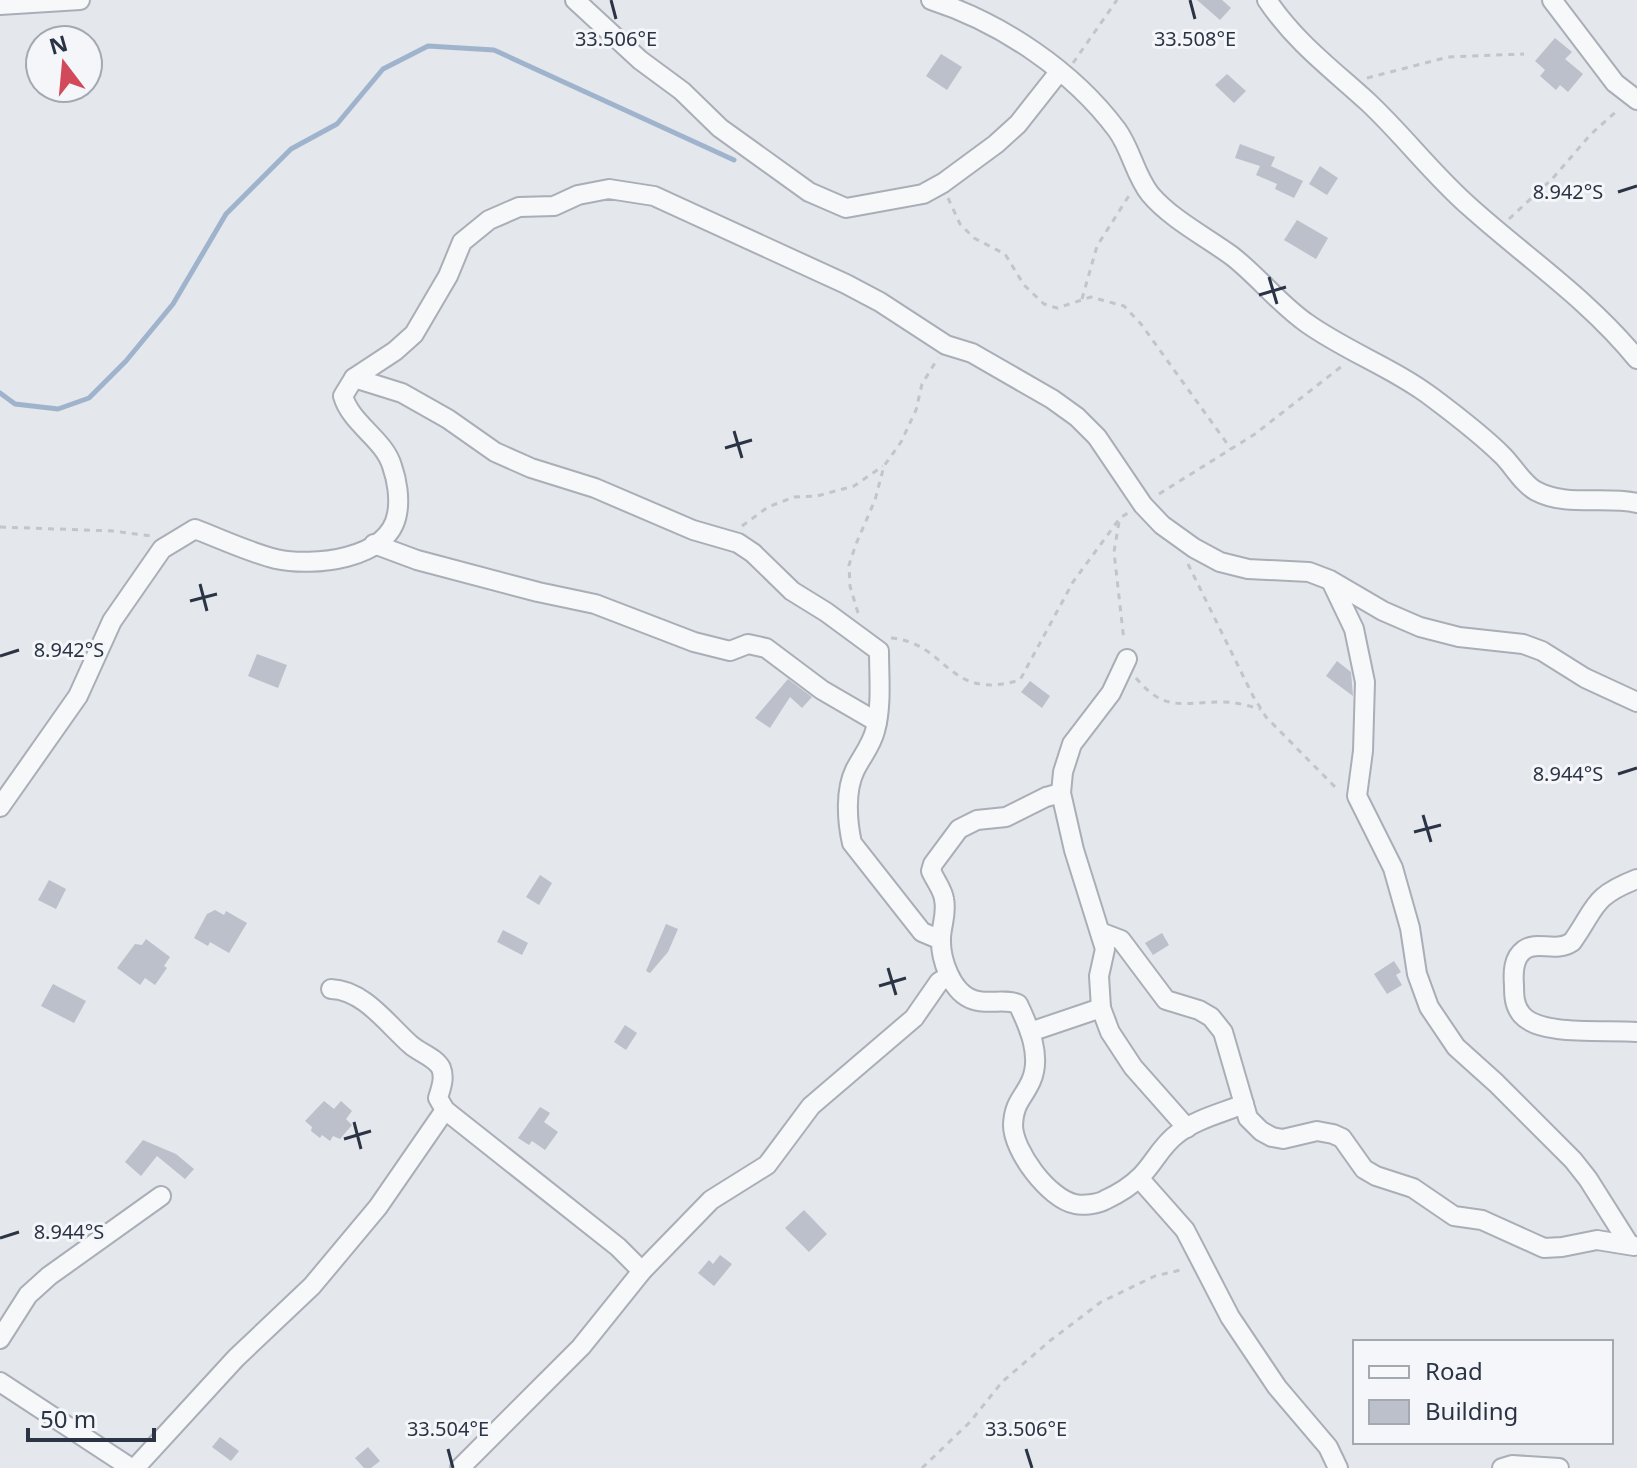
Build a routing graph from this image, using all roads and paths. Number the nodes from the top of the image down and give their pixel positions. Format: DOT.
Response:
graph roads {
  1 [pos="80,0"];
  2 [pos="575,0"];
  3 [pos="931,0"];
  4 [pos="1117,0"];
  5 [pos="1267,0"];
  6 [pos="1552,0"];
  7 [pos="0,5"];
  8 [pos="1524,54"];
  9 [pos="1062,74"];
  10 [pos="1342,81"];
  11 [pos="1634,93"];
  12 [pos="1143,182"];
  13 [pos="943,183"];
  14 [pos="1499,231"];
  15 [pos="1082,299"];
  16 [pos="946,345"];
  17 [pos="1358,353"];
  18 [pos="1637,359"];
  19 [pos="354,378"];
  20 [pos="1231,449"];
  21 [pos="884,466"];
  22 [pos="1637,503"];
  23 [pos="1143,505"];
  24 [pos="1120,518"];
  25 [pos="0,527"];
  26 [pos="177,539"];
  27 [pos="723,540"];
  28 [pos="374,544"];
  29 [pos="1187,562"];
  30 [pos="1330,580"];
  31 [pos="859,614"];
  32 [pos="879,651"];
  33 [pos="1127,659"];
  34 [pos="1637,702"];
  35 [pos="1261,709"];
  36 [pos="877,722"];
  37 [pos="1061,793"];
  38 [pos="1342,794"];
  39 [pos="0,807"];
  40 [pos="1637,879"];
  41 [pos="1100,932"];
  42 [pos="941,940"];
  43 [pos="949,976"];
  44 [pos="331,989"];
  45 [pos="1101,1008"];
  46 [pos="1030,1032"];
  47 [pos="1637,1032"];
  48 [pos="1244,1104"];
  49 [pos="445,1110"];
  50 [pos="1187,1128"];
  51 [pos="1139,1178"];
  52 [pos="161,1196"];
  53 [pos="1633,1246"];
  54 [pos="1203,1264"];
  55 [pos="642,1271"];
  56 [pos="0,1339"];
  57 [pos="0,1382"];
  58 [pos="133,1468"];
  59 [pos="460,1468"];
  60 [pos="922,1468"];
  61 [pos="1338,1468"];
  62 [pos="1502,1468"];
  63 [pos="1559,1468"];
  1 -- 7 [label="street"];
  2 -- 13 [label="street"];
  3 -- 9 [label="street"];
  4 -- 9 [label="path"];
  5 -- 10 [label="street"];
  6 -- 11 [label="street"];
  8 -- 10 [label="path"];
  9 -- 12 [label="street"];
  9 -- 13 [label="street"];
  10 -- 14 [label="street"];
  11 -- 14 [label="path"];
  12 -- 15 [label="path"];
  12 -- 17 [label="street"];
  13 -- 15 [label="path"];
  14 -- 18 [label="street"];
  15 -- 20 [label="path"];
  16 -- 19 [label="street"];
  16 -- 21 [label="path"];
  16 -- 23 [label="street"];
  17 -- 20 [label="path"];
  17 -- 22 [label="street"];
  19 -- 27 [label="street"];
  19 -- 28 [label="street"];
  20 -- 23 [label="path"];
  21 -- 27 [label="path"];
  21 -- 31 [label="path"];
  23 -- 24 [label="path"];
  23 -- 30 [label="street"];
  24 -- 32 [label="path"];
  24 -- 33 [label="path"];
  25 -- 26 [label="path"];
  26 -- 28 [label="street"];
  26 -- 39 [label="street"];
  27 -- 32 [label="street"];
  28 -- 36 [label="street"];
  29 -- 35 [label="path"];
  30 -- 34 [label="street"];
  30 -- 53 [label="street"];
  32 -- 36 [label="street"];
  33 -- 35 [label="path"];
  33 -- 37 [label="street"];
  35 -- 38 [label="path"];
  36 -- 42 [label="street"];
  37 -- 41 [label="street"];
  37 -- 42 [label="street"];
  40 -- 47 [label="street"];
  41 -- 45 [label="street"];
  41 -- 48 [label="street"];
  42 -- 43 [label="street"];
  43 -- 46 [label="street"];
  43 -- 55 [label="street"];
  44 -- 49 [label="street"];
  45 -- 46 [label="street"];
  45 -- 50 [label="street"];
  46 -- 51 [label="street"];
  48 -- 50 [label="street"];
  48 -- 53 [label="street"];
  49 -- 55 [label="street"];
  49 -- 58 [label="street"];
  50 -- 51 [label="street"];
  51 -- 54 [label="street"];
  52 -- 56 [label="street"];
  54 -- 60 [label="path"];
  54 -- 61 [label="street"];
  55 -- 59 [label="street"];
  57 -- 58 [label="street"];
  62 -- 63 [label="street"];
}
